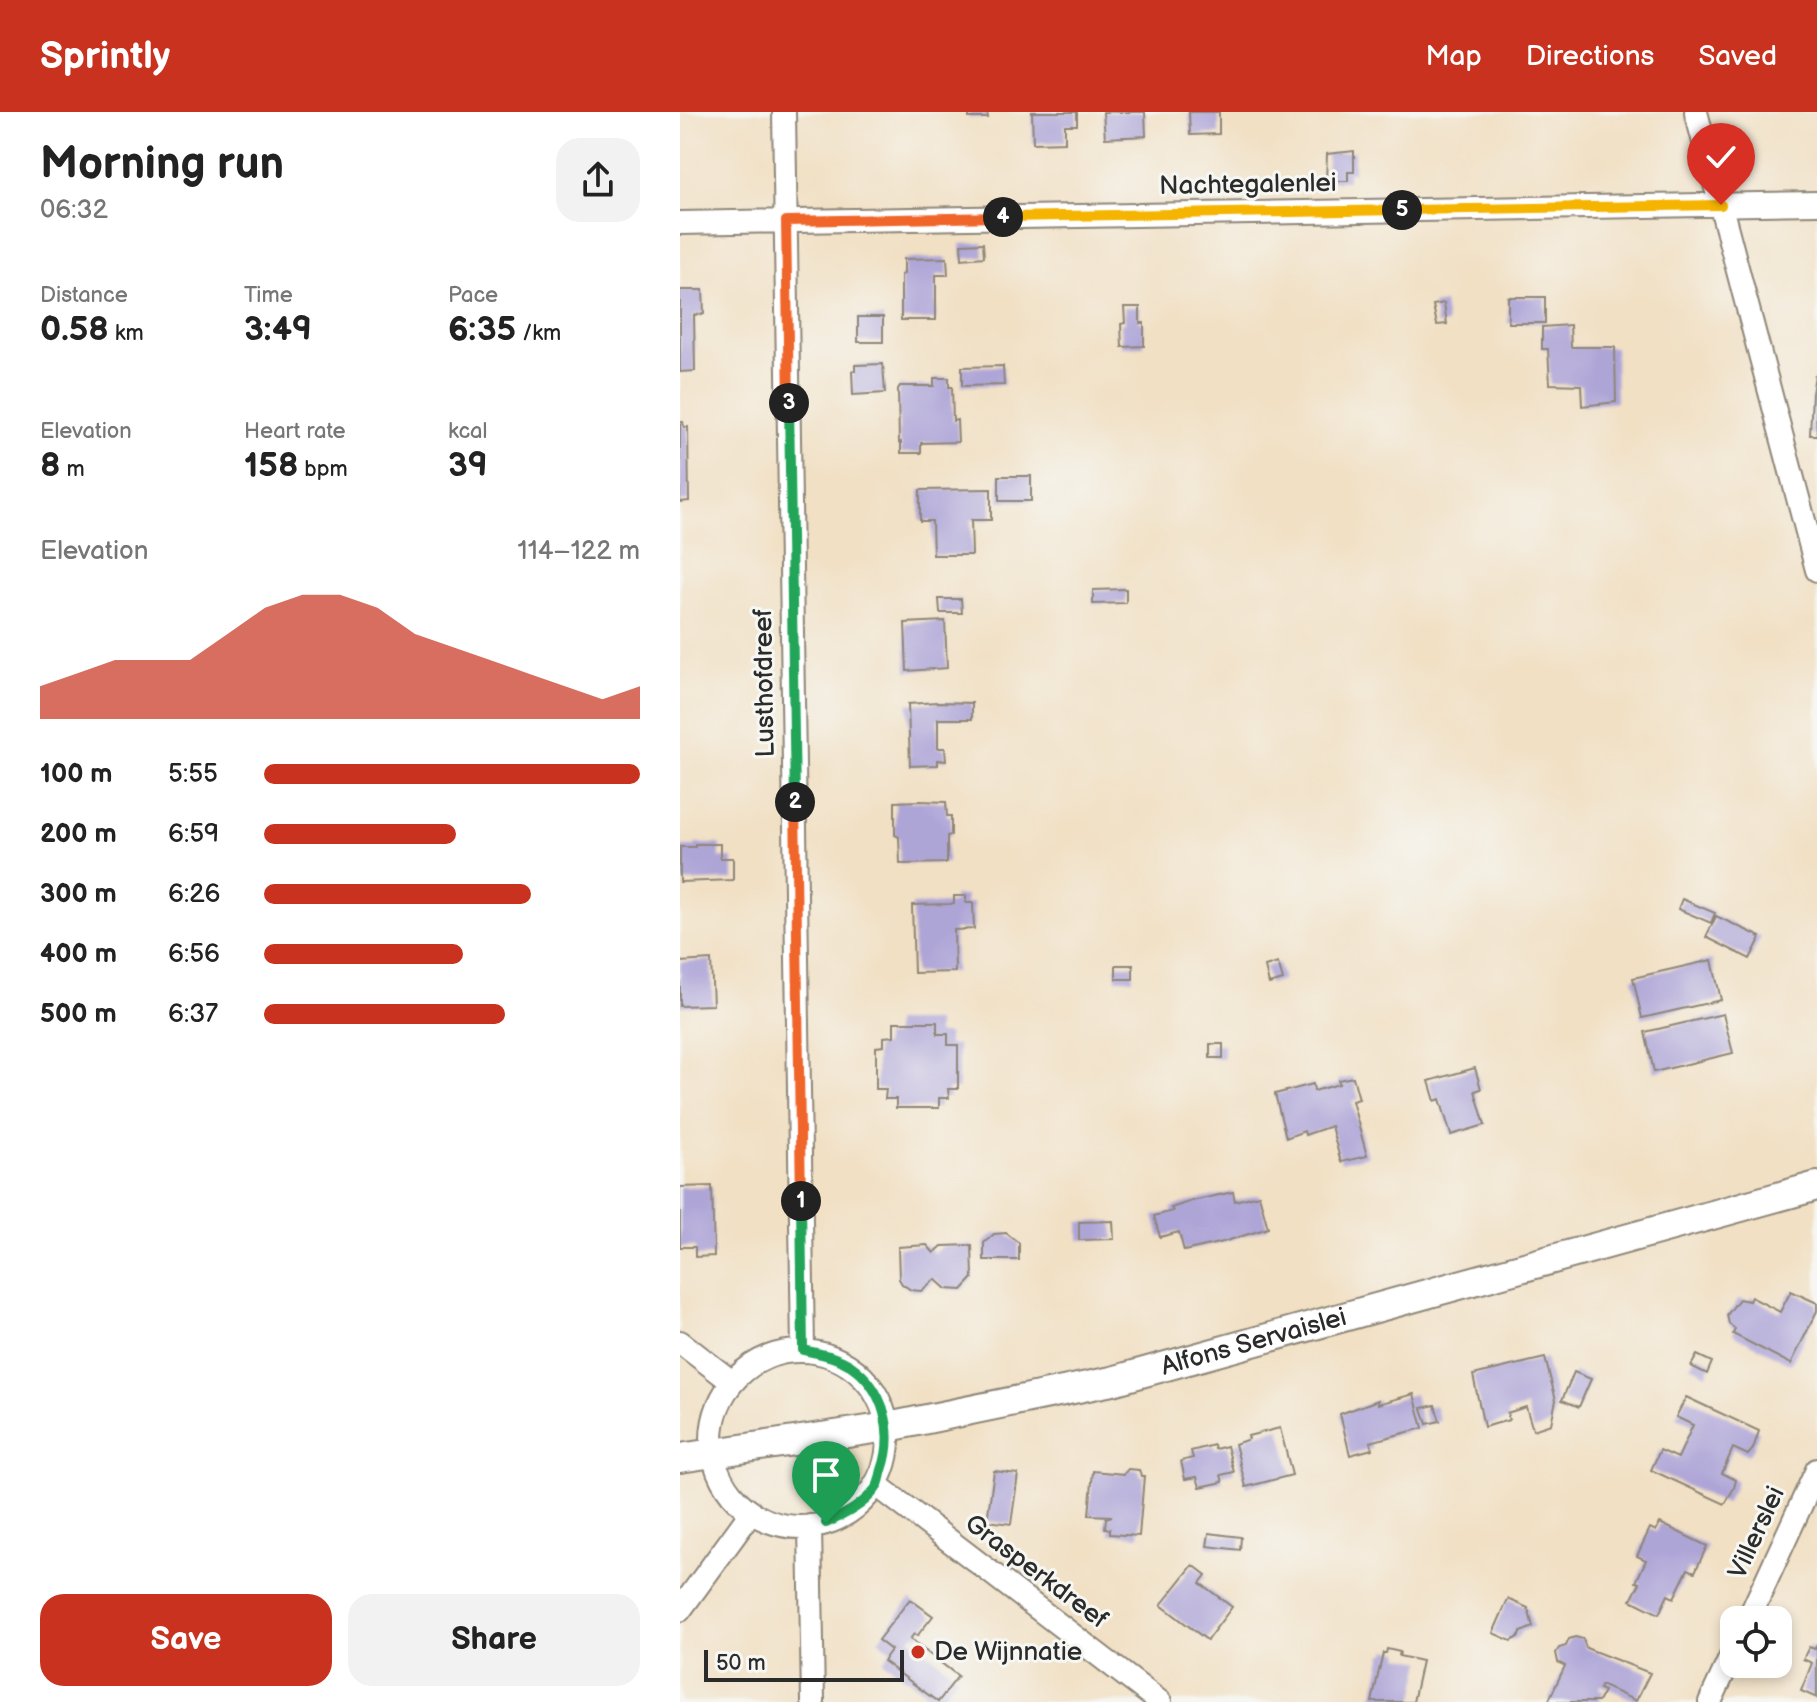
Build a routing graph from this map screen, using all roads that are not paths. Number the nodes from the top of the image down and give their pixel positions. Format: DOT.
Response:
graph roads {
  1 [pos="784,112"];
  2 [pos="1696,112"];
  3 [pos="1817,203"];
  4 [pos="1721,205"];
  5 [pos="786,221"];
  6 [pos="680,223"];
  7 [pos="1817,570"];
  8 [pos="1817,1186"];
  9 [pos="680,1342"];
  10 [pos="803,1350"];
  11 [pos="732,1382"];
  12 [pos="888,1427"];
  13 [pos="712,1453"];
  14 [pos="680,1458"];
  15 [pos="1817,1470"];
  16 [pos="878,1486"];
  17 [pos="750,1514"];
  18 [pos="810,1526"];
  19 [pos="1754,1606"];
  20 [pos="680,1610"];
  21 [pos="1721,1678"];
  22 [pos="813,1702"];
  23 [pos="1160,1702"];
  24 [pos="1710,1702"];
  1 -- 5 [label="street, Lusthofdreef"];
  2 -- 4 [label="street"];
  3 -- 4 [label="street, Nachtegalenlei"];
  4 -- 5 [label="street, Nachtegalenlei"];
  4 -- 7 [label="street"];
  5 -- 6 [label="street, Nachtegalenlei"];
  5 -- 10 [label="street, Lusthofdreef"];
  8 -- 12 [label="street, Alfons Servaislei"];
  9 -- 11 [label="street"];
  10 -- 11 [label="street"];
  10 -- 12 [label="street"];
  11 -- 13 [label="street"];
  12 -- 13 [label="street, Alfons Servaislei"];
  12 -- 16 [label="street"];
  13 -- 14 [label="street, Alfons Servaislei"];
  13 -- 17 [label="street"];
  15 -- 19 [label="street, Villerslei"];
  16 -- 18 [label="street"];
  16 -- 23 [label="street, Grasperkdreef"];
  17 -- 18 [label="street"];
  17 -- 20 [label="street"];
  18 -- 22 [label="street"];
  21 -- 24 [label="street"];
}
